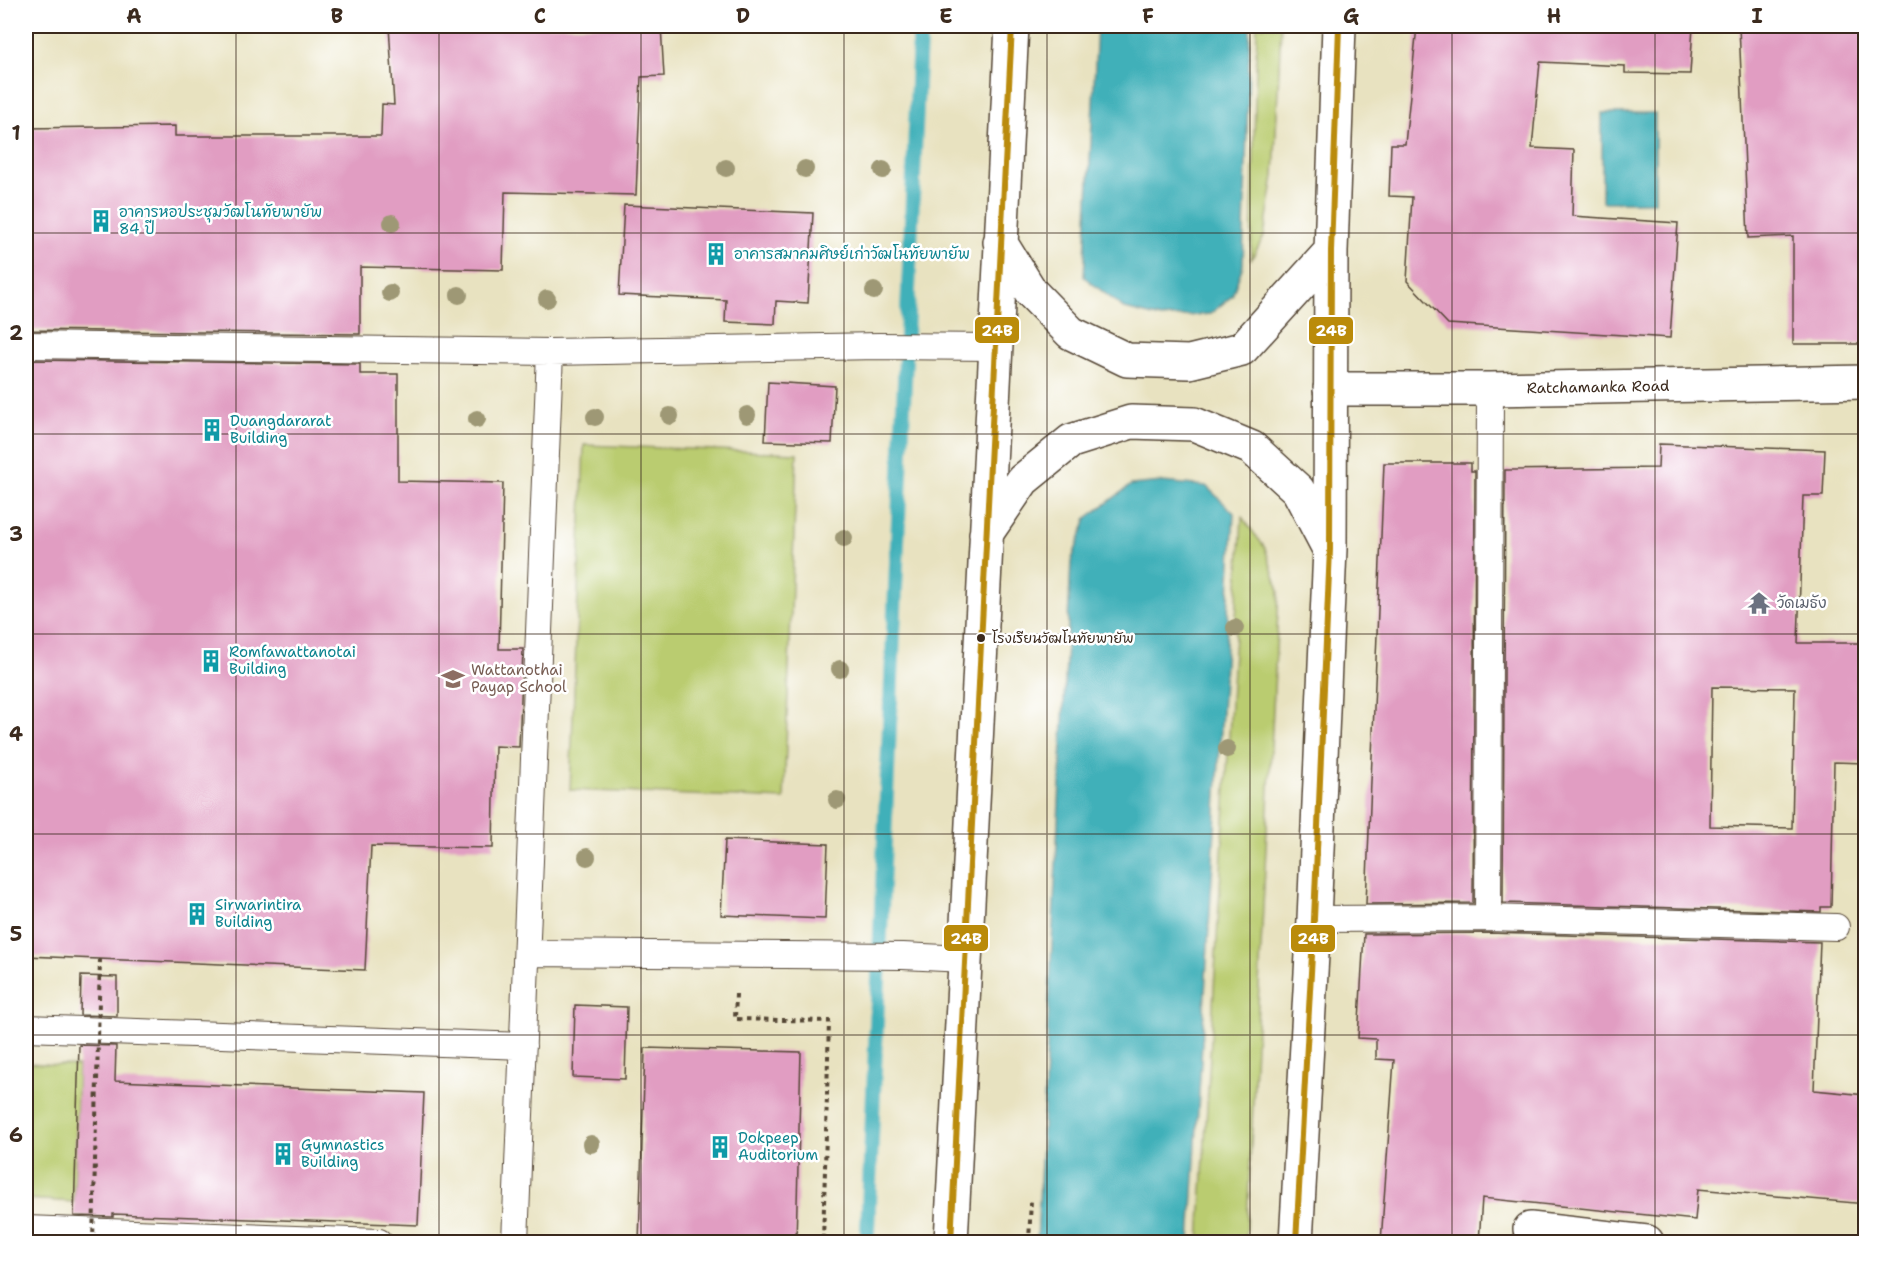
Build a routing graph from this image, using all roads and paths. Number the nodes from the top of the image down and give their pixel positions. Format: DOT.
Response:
graph roads {
  1 [pos="1012,26"];
  2 [pos="1339,26"];
  3 [pos="1000,242"];
  4 [pos="1332,251"];
  5 [pos="26,345"];
  6 [pos="996,348"];
  7 [pos="550,352"];
  8 [pos="1866,382"];
  9 [pos="1330,389"];
  10 [pos="1490,389"];
  11 [pos="986,534"];
  12 [pos="1330,549"];
  13 [pos="1488,918"];
  14 [pos="1314,919"];
  15 [pos="1836,927"];
  16 [pos="527,953"];
  17 [pos="737,955"];
  18 [pos="100,959"];
  19 [pos="965,959"];
  20 [pos="26,1028"];
  21 [pos="523,1046"];
  22 [pos="1031,1199"];
  23 [pos="26,1229"];
  24 [pos="1530,1229"];
  25 [pos="93,1242"];
  26 [pos="379,1242"];
  27 [pos="515,1242"];
  28 [pos="823,1242"];
  29 [pos="951,1242"];
  30 [pos="1029,1242"];
  31 [pos="1296,1242"];
  32 [pos="1647,1242"];
  1 -- 3 [label="main road"];
  2 -- 4 [label="main road"];
  3 -- 4 [label="main road"];
  3 -- 6 [label="main road"];
  4 -- 9 [label="main road"];
  5 -- 7 [label="lane"];
  6 -- 7 [label="lane"];
  6 -- 11 [label="main road"];
  7 -- 16 [label="lane"];
  8 -- 10 [label="main road, Ratchamanka Road"];
  9 -- 10 [label="main road, Ratchamanka Road"];
  9 -- 12 [label="main road"];
  10 -- 13 [label="lane"];
  11 -- 12 [label="main road"];
  11 -- 19 [label="main road"];
  12 -- 14 [label="main road"];
  13 -- 14 [label="lane"];
  13 -- 15 [label="lane"];
  14 -- 31 [label="main road"];
  16 -- 17 [label="lane"];
  16 -- 21 [label="lane"];
  17 -- 19 [label="lane"];
  17 -- 28 [label="path"];
  18 -- 25 [label="path, bridge"];
  19 -- 29 [label="main road"];
  20 -- 21 [label="lane"];
  21 -- 27 [label="lane"];
  22 -- 30 [label="path"];
  23 -- 26 [label="lane"];
  24 -- 32 [label="main road"];
}
